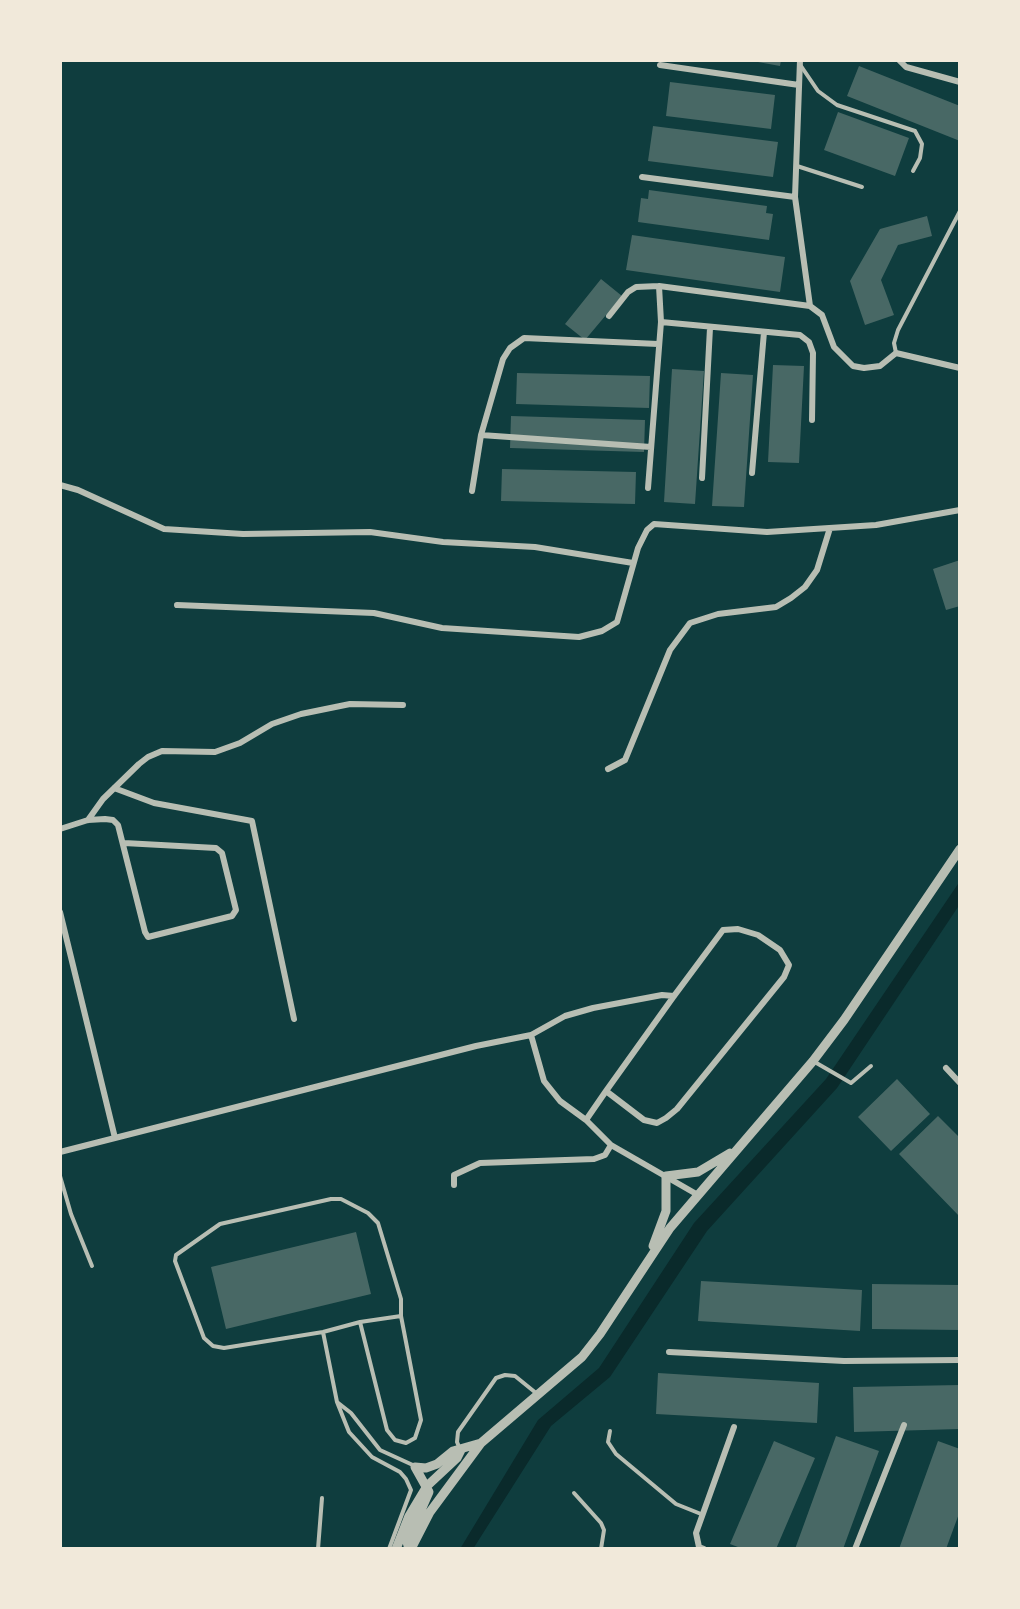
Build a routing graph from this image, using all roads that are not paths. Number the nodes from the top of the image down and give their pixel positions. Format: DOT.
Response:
graph roads {
  1 [pos="899,60"];
  2 [pos="800,62"];
  3 [pos="660,65"];
  4 [pos="960,82"];
  5 [pos="799,85"];
  6 [pos="797,166"];
  7 [pos="913,171"];
  8 [pos="642,177"];
  9 [pos="862,187"];
  10 [pos="795,196"];
  11 [pos="960,211"];
  12 [pos="659,286"];
  13 [pos="810,306"];
  14 [pos="609,315"];
  15 [pos="661,322"];
  16 [pos="710,328"];
  17 [pos="764,332"];
  18 [pos="658,344"];
  19 [pos="896,353"];
  20 [pos="960,368"];
  21 [pos="813,420"];
  22 [pos="481,435"];
  23 [pos="651,447"];
  24 [pos="752,472"];
  25 [pos="702,478"];
  26 [pos="60,485"];
  27 [pos="648,488"];
  28 [pos="472,491"];
  29 [pos="960,510"];
  30 [pos="830,528"];
  31 [pos="633,563"];
  32 [pos="177,605"];
  33 [pos="404,705"];
  34 [pos="608,769"];
  35 [pos="114,788"];
  36 [pos="88,820"];
  37 [pos="60,829"];
  38 [pos="124,843"];
  39 [pos="959,852"];
  40 [pos="60,912"];
  41 [pos="674,996"];
  42 [pos="294,1018"];
  43 [pos="531,1035"];
  44 [pos="813,1061"];
  45 [pos="871,1066"];
  46 [pos="946,1068"];
  47 [pos="960,1083"];
  48 [pos="606,1091"];
  49 [pos="586,1120"];
  50 [pos="115,1138"];
  51 [pos="610,1145"];
  52 [pos="739,1146"];
  53 [pos="60,1152"];
  54 [pos="60,1176"];
  55 [pos="666,1176"];
  56 [pos="454,1185"];
  57 [pos="698,1195"];
  58 [pos="648,1259"];
  59 [pos="92,1266"];
  60 [pos="401,1316"];
  61 [pos="360,1322"];
  62 [pos="323,1332"];
  63 [pos="669,1352"];
  64 [pos="960,1360"];
  65 [pos="540,1396"];
  66 [pos="337,1402"];
  67 [pos="904,1425"];
  68 [pos="734,1427"];
  69 [pos="610,1431"];
  70 [pos="481,1443"];
  71 [pos="461,1450"];
  72 [pos="415,1467"];
  73 [pos="427,1486"];
  74 [pos="573,1493"];
  75 [pos="322,1498"];
  76 [pos="701,1514"];
  77 [pos="318,1549"];
  78 [pos="389,1549"];
  79 [pos="396,1549"];
  80 [pos="410,1549"];
  81 [pos="601,1549"];
  82 [pos="704,1549"];
  83 [pos="855,1549"];
  1 -- 4 [label="street"];
  2 -- 5 [label="street"];
  2 -- 7 [label="lane"];
  3 -- 5 [label="street"];
  5 -- 6 [label="street"];
  6 -- 9 [label="lane"];
  6 -- 10 [label="street"];
  8 -- 10 [label="street"];
  10 -- 13 [label="street"];
  11 -- 19 [label="lane"];
  12 -- 13 [label="street"];
  12 -- 14 [label="street"];
  12 -- 15 [label="street"];
  13 -- 19 [label="street"];
  15 -- 16 [label="street"];
  15 -- 18 [label="street"];
  16 -- 17 [label="street"];
  16 -- 25 [label="street"];
  17 -- 21 [label="street"];
  17 -- 24 [label="street"];
  18 -- 22 [label="street"];
  18 -- 23 [label="street"];
  19 -- 20 [label="street"];
  22 -- 23 [label="street"];
  22 -- 28 [label="street"];
  23 -- 27 [label="street"];
  26 -- 31 [label="street"];
  29 -- 30 [label="street"];
  30 -- 31 [label="street"];
  30 -- 34 [label="street"];
  31 -- 32 [label="street"];
  33 -- 35 [label="street"];
  35 -- 36 [label="street"];
  35 -- 42 [label="street"];
  36 -- 37 [label="street"];
  36 -- 38 [label="street"];
  38 -- 38 [label="street"];
  39 -- 44 [label="street"];
  40 -- 50 [label="street"];
  41 -- 43 [label="street"];
  41 -- 48 [label="street"];
  41 -- 48 [label="street"];
  43 -- 49 [label="street"];
  43 -- 50 [label="street"];
  44 -- 45 [label="lane"];
  44 -- 52 [label="street"];
  46 -- 47 [label="street"];
  48 -- 49 [label="street"];
  49 -- 51 [label="street"];
  50 -- 53 [label="street"];
  51 -- 55 [label="street"];
  51 -- 56 [label="street"];
  52 -- 55 [label="street"];
  52 -- 57 [label="street"];
  54 -- 59 [label="lane"];
  55 -- 57 [label="street"];
  55 -- 58 [label="street"];
  57 -- 58 [label="street"];
  58 -- 65 [label="street"];
  60 -- 61 [label="lane"];
  60 -- 61 [label="lane"];
  60 -- 62 [label="lane"];
  61 -- 62 [label="lane"];
  62 -- 66 [label="lane"];
  63 -- 64 [label="street"];
  65 -- 70 [label="street"];
  65 -- 71 [label="lane"];
  66 -- 72 [label="lane"];
  66 -- 78 [label="lane"];
  67 -- 83 [label="street"];
  68 -- 76 [label="street"];
  69 -- 76 [label="lane"];
  70 -- 71 [label="street"];
  70 -- 80 [label="street"];
  71 -- 72 [label="street"];
  71 -- 73 [label="street"];
  72 -- 73 [label="street"];
  73 -- 79 [label="street"];
  73 -- 80 [label="street"];
  74 -- 81 [label="lane"];
  75 -- 77 [label="lane"];
  76 -- 82 [label="street"];
}
